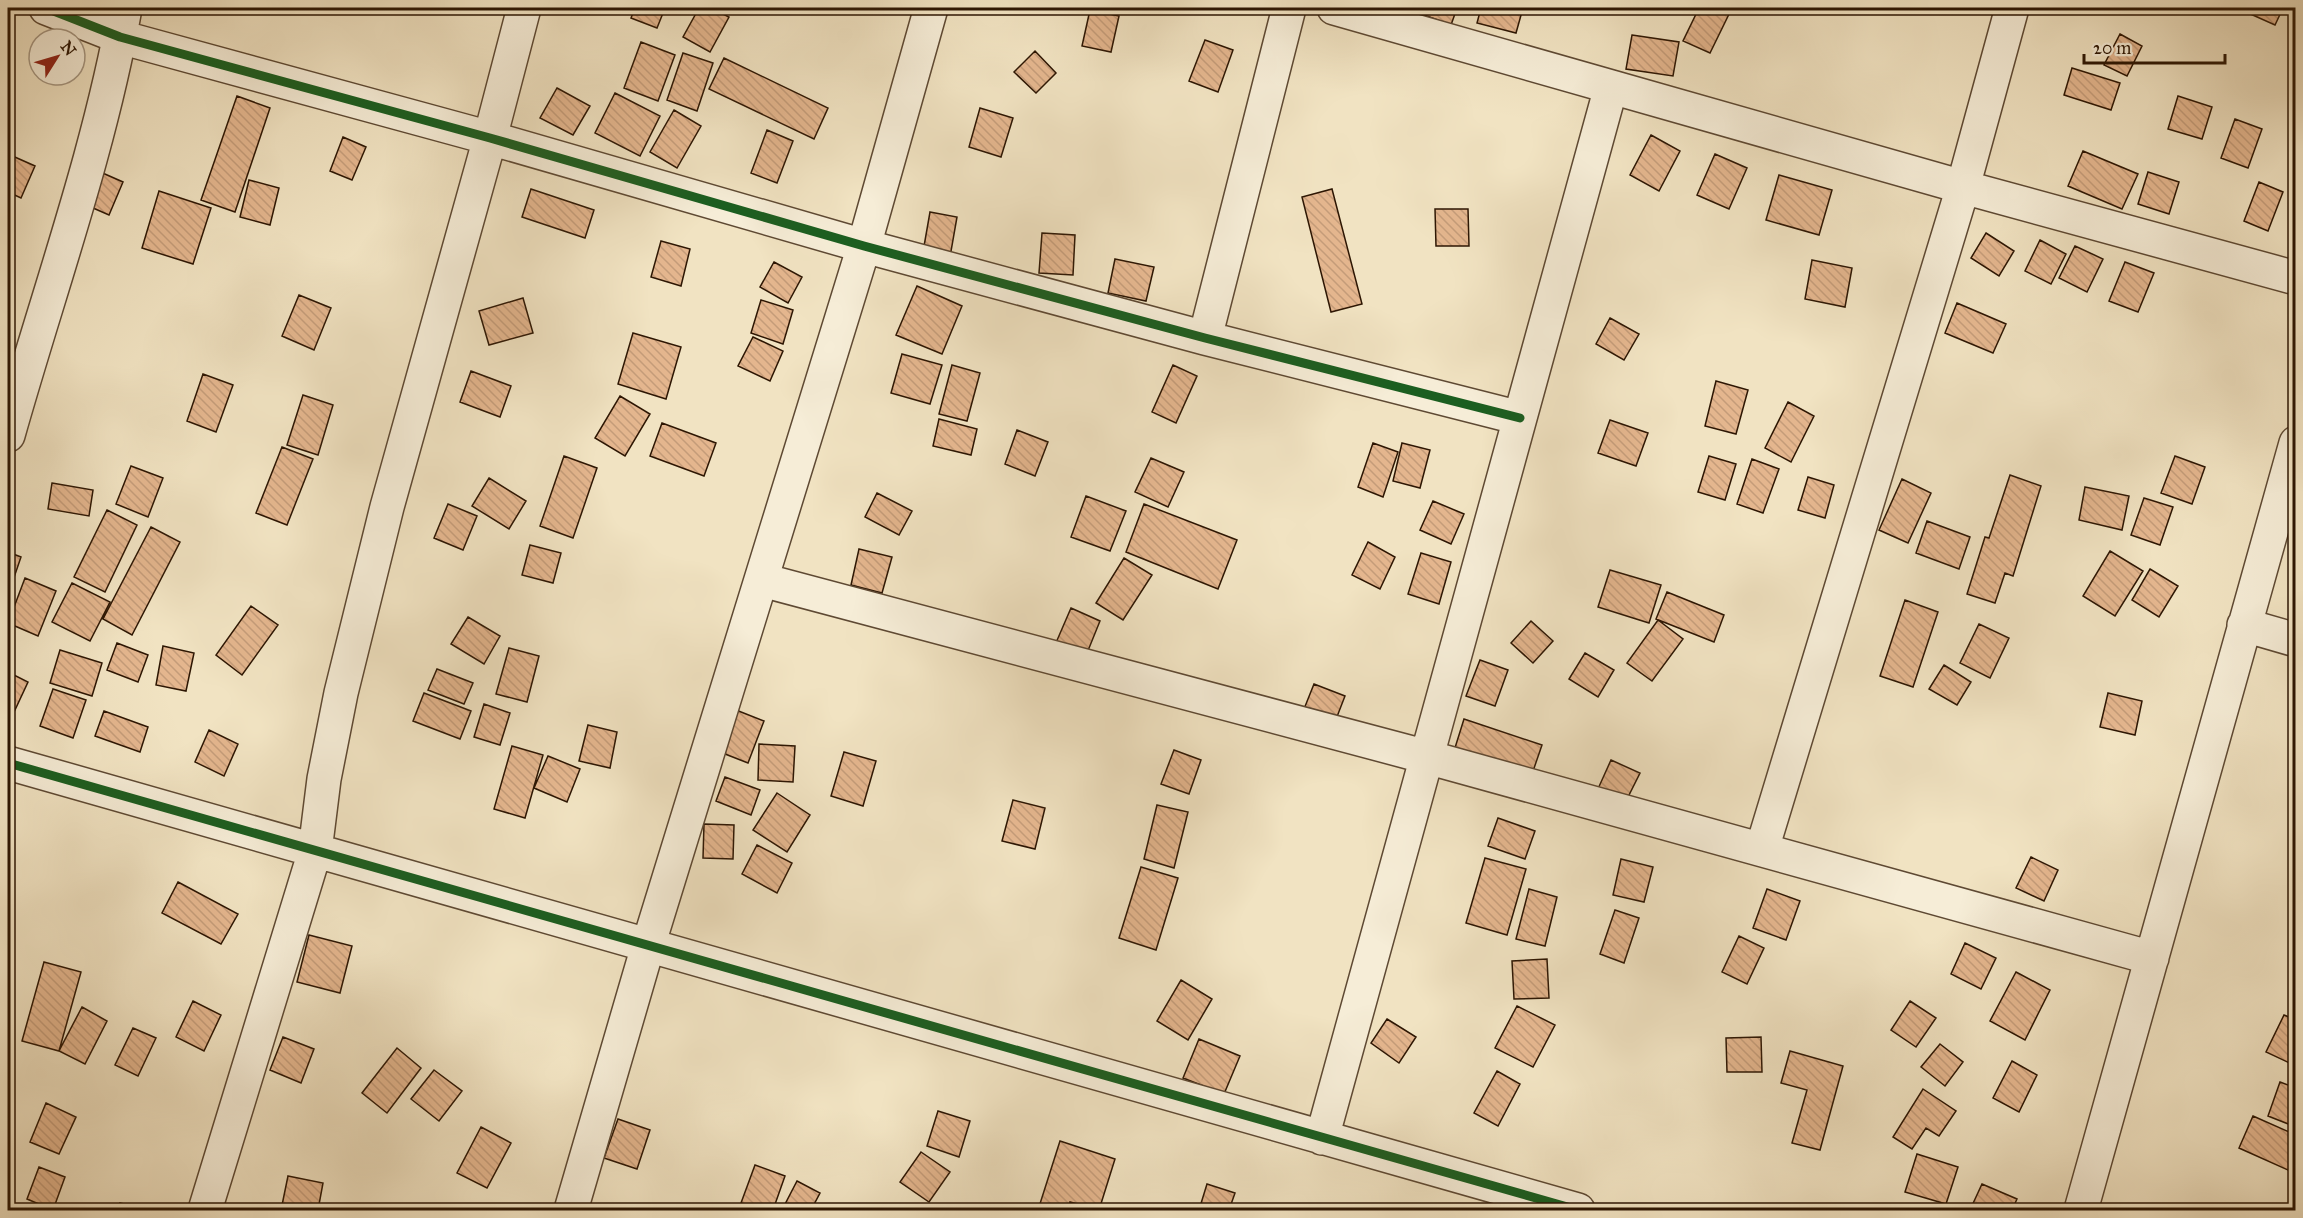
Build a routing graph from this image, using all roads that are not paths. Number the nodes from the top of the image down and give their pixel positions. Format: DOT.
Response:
graph roads {
  1 [pos="45,8"];
  2 [pos="524,8"];
  3 [pos="931,8"];
  4 [pos="1289,8"];
  5 [pos="1334,8"];
  6 [pos="2012,8"];
  7 [pos="122,22"];
  8 [pos="1611,87"];
  9 [pos="490,138"];
  10 [pos="1963,187"];
  11 [pos="864,246"];
  12 [pos="2295,278"];
  13 [pos="1205,338"];
  14 [pos="1520,418"];
  15 [pos="8,435"];
  16 [pos="2295,443"];
  17 [pos="762,580"];
  18 [pos="2244,625"];
  19 [pos="2295,640"];
  20 [pos="1427,757"];
  21 [pos="8,763"];
  22 [pos="1762,849"];
  23 [pos="315,851"];
  24 [pos="648,946"];
  25 [pos="2152,958"];
  26 [pos="1322,1138"];
  27 [pos="205,1210"];
  28 [pos="571,1210"];
  29 [pos="1578,1210"];
  30 [pos="2081,1210"];
  1 -- 7 [label="street"];
  2 -- 9 [label="street"];
  3 -- 11 [label="street"];
  4 -- 13 [label="street"];
  5 -- 8 [label="street"];
  6 -- 10 [label="street"];
  7 -- 9 [label="street"];
  7 -- 15 [label="street"];
  8 -- 10 [label="street"];
  8 -- 14 [label="street"];
  9 -- 11 [label="street"];
  9 -- 23 [label="street"];
  10 -- 12 [label="street"];
  10 -- 22 [label="street"];
  11 -- 13 [label="street"];
  11 -- 17 [label="street"];
  13 -- 14 [label="street"];
  14 -- 20 [label="street"];
  16 -- 18 [label="street"];
  17 -- 20 [label="street"];
  17 -- 24 [label="street"];
  18 -- 19 [label="street"];
  18 -- 25 [label="street"];
  20 -- 22 [label="street"];
  20 -- 26 [label="street"];
  21 -- 23 [label="street"];
  22 -- 25 [label="street"];
  23 -- 24 [label="street"];
  23 -- 27 [label="street"];
  24 -- 26 [label="street"];
  24 -- 28 [label="street"];
  25 -- 30 [label="street"];
  26 -- 29 [label="street"];
}
